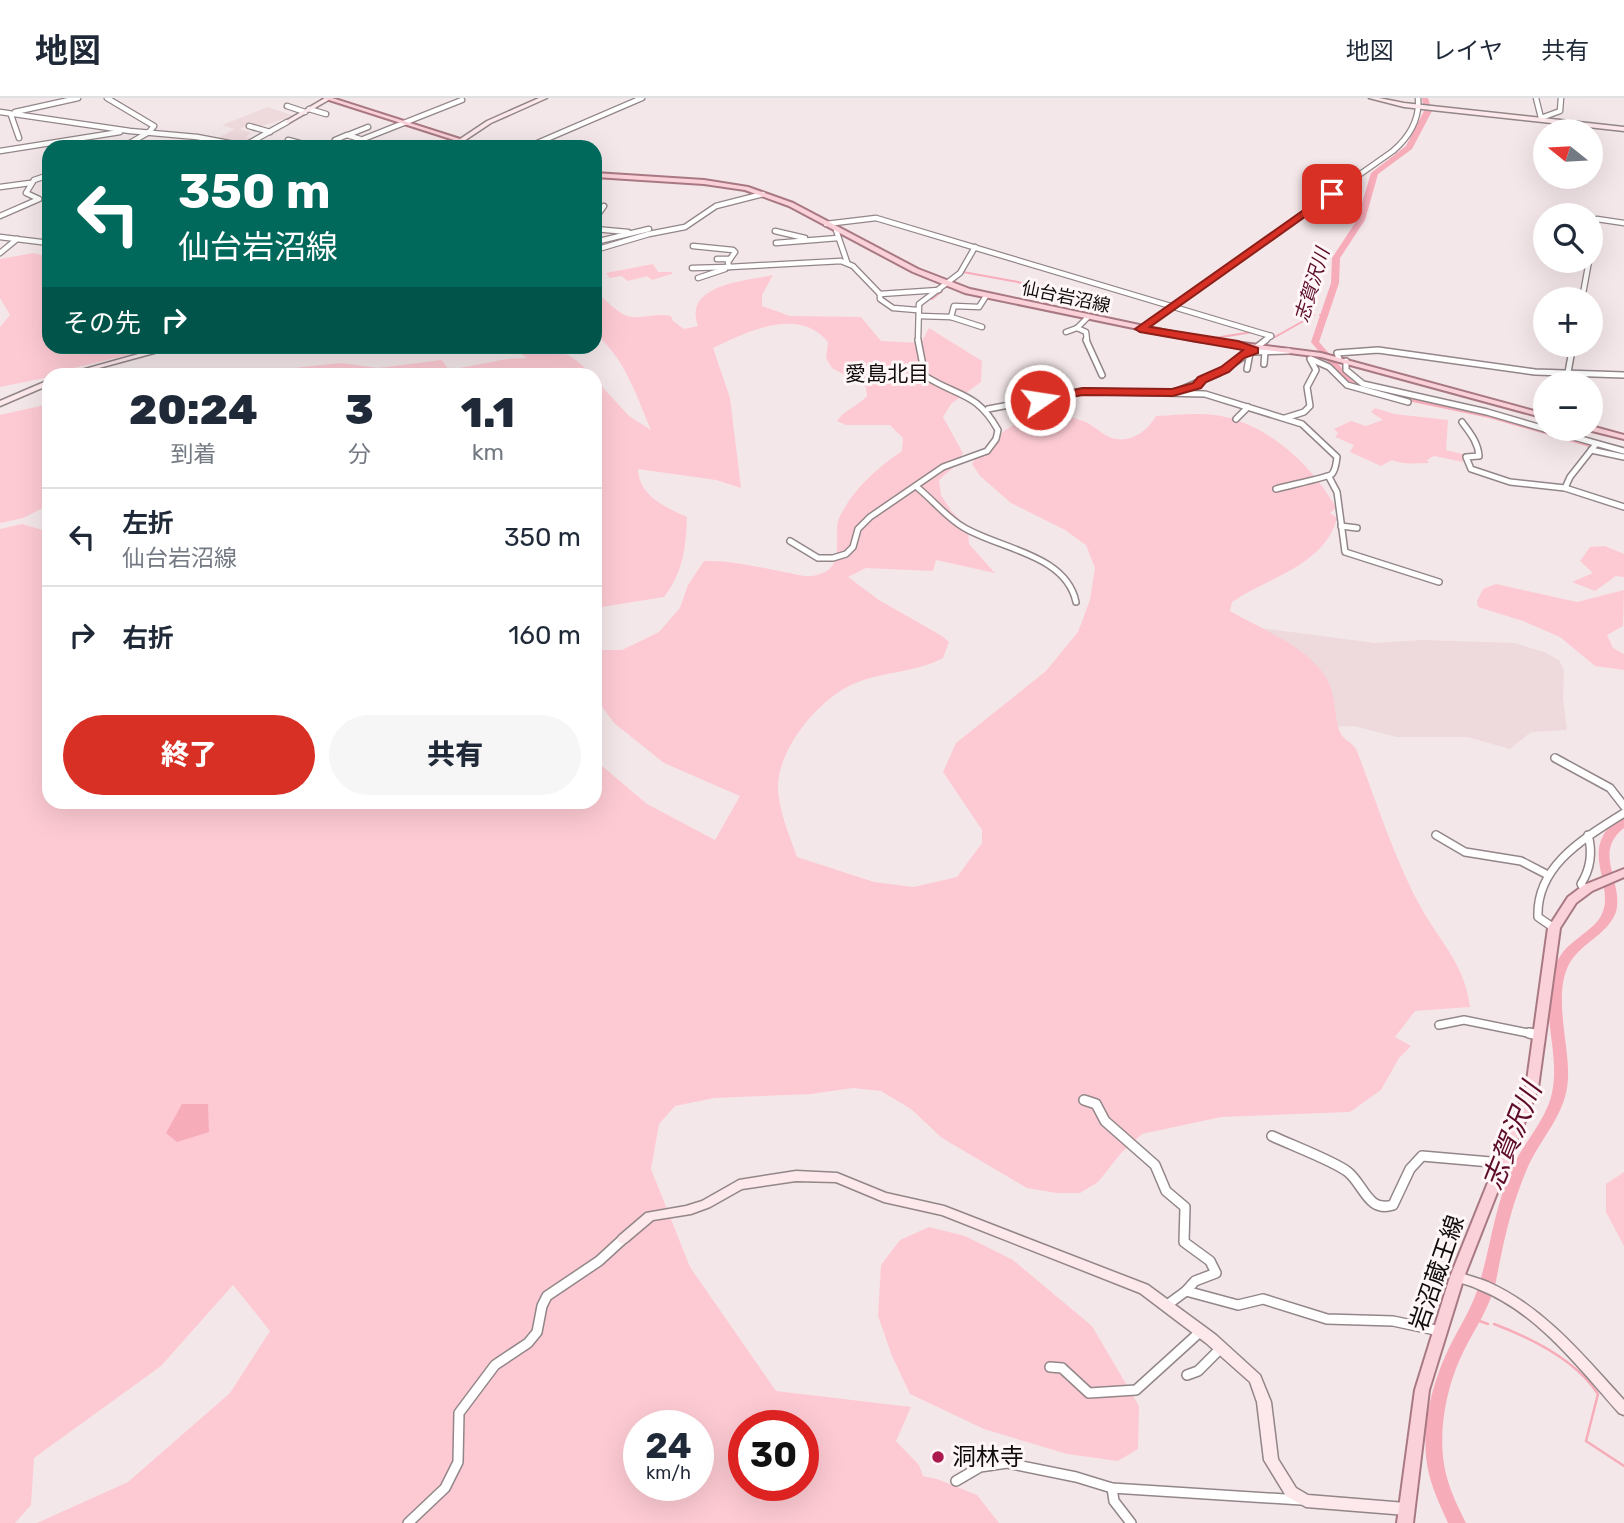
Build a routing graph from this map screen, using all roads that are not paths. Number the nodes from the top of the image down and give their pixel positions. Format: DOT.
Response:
graph roads {
  1 [pos="78,98"];
  2 [pos="107,98"];
  3 [pos="327,98"];
  4 [pos="536,98"];
  5 [pos="544,98"];
  6 [pos="642,98"];
  7 [pos="1372,98"];
  8 [pos="1418,98"];
  9 [pos="1536,98"];
  10 [pos="1561,98"];
  11 [pos="462,100"];
  12 [pos="287,106"];
  13 [pos="1421,106"];
  14 [pos="307,110"];
  15 [pos="0,112"];
  16 [pos="11,114"];
  17 [pos="326,114"];
  18 [pos="1541,118"];
  19 [pos="287,121"];
  20 [pos="404,122"];
  21 [pos="249,126"];
  22 [pos="368,127"];
  23 [pos="1624,129"];
  24 [pos="130,131"];
  25 [pos="149,132"];
  26 [pos="270,132"];
  27 [pos="347,135"];
  28 [pos="19,138"];
  29 [pos="360,139"];
  30 [pos="457,139"];
  31 [pos="72,140"];
  32 [pos="135,140"];
  33 [pos="211,140"];
  34 [pos="257,140"];
  35 [pos="335,140"];
  36 [pos="460,140"];
  37 [pos="544,140"];
  38 [pos="42,145"];
  39 [pos="0,151"];
  40 [pos="42,176"];
  41 [pos="602,176"];
  42 [pos="30,183"];
  43 [pos="0,187"];
  44 [pos="763,194"];
  45 [pos="604,206"];
  46 [pos="602,209"];
  47 [pos="0,216"];
  48 [pos="1603,220"];
  49 [pos="1624,223"];
  50 [pos="688,224"];
  51 [pos="826,224"];
  52 [pos="602,230"];
  53 [pos="775,231"];
  54 [pos="635,232"];
  55 [pos="837,234"];
  56 [pos="0,237"];
  57 [pos="18,239"];
  58 [pos="602,240"];
  59 [pos="816,240"];
  60 [pos="42,242"];
  61 [pos="776,243"];
  62 [pos="693,246"];
  63 [pos="975,247"];
  64 [pos="602,248"];
  65 [pos="0,253"];
  66 [pos="717,259"];
  67 [pos="730,259"];
  68 [pos="847,261"];
  69 [pos="730,267"];
  70 [pos="692,268"];
  71 [pos="698,278"];
  72 [pos="947,284"];
  73 [pos="940,290"];
  74 [pos="880,294"];
  75 [pos="986,296"];
  76 [pos="1173,306"];
  77 [pos="918,313"];
  78 [pos="951,317"];
  79 [pos="1088,317"];
  80 [pos="982,327"];
  81 [pos="1077,328"];
  82 [pos="1140,329"];
  83 [pos="1066,332"];
  84 [pos="1254,350"];
  85 [pos="1292,350"];
  86 [pos="1265,352"];
  87 [pos="147,354"];
  88 [pos="1309,355"];
  89 [pos="1340,359"];
  90 [pos="1264,364"];
  91 [pos="94,368"];
  92 [pos="1247,369"];
  93 [pos="1102,374"];
  94 [pos="1533,375"];
  95 [pos="1624,375"];
  96 [pos="1603,377"];
  97 [pos="1200,383"];
  98 [pos="42,385"];
  99 [pos="1173,392"];
  100 [pos="1205,394"];
  101 [pos="1480,398"];
  102 [pos="1408,402"];
  103 [pos="0,404"];
  104 [pos="1248,407"];
  105 [pos="988,409"];
  106 [pos="1478,410"];
  107 [pos="1533,413"];
  108 [pos="1236,419"];
  109 [pos="1284,419"];
  110 [pos="1462,422"];
  111 [pos="1533,426"];
  112 [pos="1603,431"];
  113 [pos="1624,437"];
  114 [pos="1580,441"];
  115 [pos="1593,447"];
  116 [pos="1624,451"];
  117 [pos="1624,457"];
  118 [pos="1329,477"];
  119 [pos="918,488"];
  120 [pos="1565,488"];
  121 [pos="1276,489"];
  122 [pos="1624,507"];
  123 [pos="1341,526"];
  124 [pos="1357,528"];
  125 [pos="790,541"];
  126 [pos="1439,582"];
  127 [pos="1076,602"];
  128 [pos="1555,758"];
  129 [pos="1624,806"];
  130 [pos="1624,813"];
  131 [pos="1436,835"];
  132 [pos="1588,835"];
  133 [pos="1624,873"];
  134 [pos="1548,875"];
  135 [pos="1587,889"];
  136 [pos="1554,928"];
  137 [pos="1439,1025"];
  138 [pos="1539,1035"];
  139 [pos="1084,1100"];
  140 [pos="1272,1136"];
  141 [pos="1502,1163"];
  142 [pos="623,1239"];
  143 [pos="1457,1276"];
  144 [pos="1189,1288"];
  145 [pos="1167,1305"];
  146 [pos="1201,1331"];
  147 [pos="1440,1331"];
  148 [pos="1222,1348"];
  149 [pos="1049,1367"];
  150 [pos="1187,1375"];
  151 [pos="1624,1409"];
  152 [pos="956,1481"];
  153 [pos="1112,1488"];
  154 [pos="1306,1501"];
  155 [pos="1405,1516"];
  156 [pos="408,1523"];
  157 [pos="1132,1523"];
  1 -- 16 [label="street"];
  2 -- 25 [label="street"];
  3 -- 14 [label="street"];
  3 -- 20 [label="main road"];
  4 -- 30 [label="street"];
  5 -- 30 [label="street"];
  6 -- 37 [label="street"];
  7 -- 13 [label="street"];
  8 -- 13 [label="street"];
  9 -- 18 [label="street"];
  10 -- 18 [label="street"];
  11 -- 20 [label="street"];
  12 -- 14 [label="street"];
  13 -- 18 [label="street"];
  13 -- 76 [label="street"];
  14 -- 17 [label="street"];
  14 -- 19 [label="street"];
  15 -- 16 [label="street"];
  16 -- 24 [label="street"];
  16 -- 28 [label="street"];
  18 -- 23 [label="street"];
  19 -- 26 [label="street"];
  20 -- 29 [label="street"];
  20 -- 30 [label="main road"];
  21 -- 26 [label="street"];
  22 -- 27 [label="street"];
  24 -- 25 [label="street"];
  24 -- 31 [label="street"];
  25 -- 32 [label="street"];
  25 -- 33 [label="street"];
  26 -- 34 [label="street"];
  27 -- 29 [label="street"];
  27 -- 35 [label="street"];
  30 -- 36 [label="main road"];
  38 -- 39 [label="street"];
  40 -- 42 [label="street"];
  41 -- 44 [label="main road, 仙台岩沼線"];
  42 -- 43 [label="street"];
  42 -- 47 [label="street"];
  44 -- 50 [label="street"];
  44 -- 51 [label="main road, 仙台岩沼線"];
  45 -- 46 [label="street"];
  48 -- 49 [label="street"];
  50 -- 54 [label="street"];
  50 -- 64 [label="street"];
  51 -- 55 [label="main road, 仙台岩沼線"];
  51 -- 63 [label="street"];
  52 -- 54 [label="street"];
  53 -- 59 [label="street"];
  54 -- 58 [label="street"];
  55 -- 59 [label="street"];
  55 -- 68 [label="street"];
  55 -- 72 [label="main road, 仙台岩沼線"];
  56 -- 57 [label="street"];
  57 -- 60 [label="street"];
  57 -- 65 [label="street"];
  59 -- 61 [label="street"];
  62 -- 67 [label="street"];
  63 -- 72 [label="street"];
  63 -- 76 [label="street"];
  66 -- 67 [label="street"];
  67 -- 69 [label="street"];
  68 -- 69 [label="street"];
  68 -- 74 [label="street"];
  69 -- 70 [label="street"];
  69 -- 71 [label="street"];
  72 -- 73 [label="street"];
  72 -- 75 [label="main road, 仙台岩沼線"];
  73 -- 74 [label="street"];
  73 -- 77 [label="street"];
  74 -- 77 [label="street"];
  75 -- 78 [label="street"];
  75 -- 79 [label="main road, 仙台岩沼線"];
  76 -- 82 [label="street"];
  76 -- 84 [label="street"];
  77 -- 78 [label="street"];
  77 -- 105 [label="street"];
  78 -- 80 [label="street"];
  79 -- 81 [label="street"];
  79 -- 82 [label="main road, 仙台岩沼線"];
  81 -- 83 [label="street"];
  81 -- 93 [label="street"];
  82 -- 84 [label="main road, 仙台岩沼線"];
  84 -- 85 [label="main road, 仙台岩沼線"];
  84 -- 86 [label="street"];
  84 -- 92 [label="street"];
  84 -- 97 [label="street"];
  85 -- 86 [label="street"];
  85 -- 88 [label="main road, 仙台岩沼線"];
  86 -- 90 [label="street"];
  87 -- 91 [label="street"];
  88 -- 89 [label="main road, 仙台岩沼線"];
  88 -- 102 [label="street"];
  88 -- 109 [label="street"];
  89 -- 94 [label="street"];
  89 -- 101 [label="main road, 仙台岩沼線"];
  89 -- 106 [label="street"];
  95 -- 96 [label="street"];
  97 -- 99 [label="street"];
  97 -- 100 [label="street"];
  98 -- 103 [label="street"];
  99 -- 100 [label="street"];
  99 -- 105 [label="street"];
  100 -- 104 [label="street"];
  101 -- 106 [label="street"];
  101 -- 107 [label="main road, 仙台岩沼線"];
  104 -- 108 [label="street"];
  104 -- 109 [label="street"];
  105 -- 119 [label="street"];
  106 -- 111 [label="street"];
  109 -- 118 [label="street"];
  110 -- 120 [label="street"];
  112 -- 113 [label="main road"];
  114 -- 115 [label="street"];
  115 -- 116 [label="street"];
  115 -- 117 [label="street"];
  115 -- 120 [label="street"];
  118 -- 121 [label="street"];
  118 -- 123 [label="street"];
  119 -- 125 [label="street"];
  119 -- 127 [label="street"];
  120 -- 122 [label="street"];
  123 -- 124 [label="street"];
  123 -- 126 [label="street"];
  128 -- 129 [label="street"];
  130 -- 132 [label="street"];
  131 -- 134 [label="street"];
  132 -- 134 [label="street"];
  132 -- 135 [label="street"];
  133 -- 135 [label="main road, 岩沼蔵王線"];
  134 -- 136 [label="street"];
  135 -- 136 [label="main road, 岩沼蔵王線"];
  136 -- 138 [label="main road, 岩沼蔵王線"];
  137 -- 138 [label="street"];
  138 -- 141 [label="main road, 岩沼蔵王線"];
  139 -- 144 [label="street"];
  140 -- 141 [label="street"];
  141 -- 143 [label="main road, 岩沼蔵王線"];
  142 -- 145 [label="street"];
  142 -- 156 [label="street"];
  143 -- 147 [label="main road, 岩沼蔵王線"];
  143 -- 151 [label="street"];
  144 -- 145 [label="street"];
  144 -- 147 [label="street"];
  145 -- 146 [label="street"];
  146 -- 148 [label="street"];
  146 -- 149 [label="street"];
  147 -- 155 [label="main road, 岩沼蔵王線"];
  148 -- 150 [label="street"];
  148 -- 154 [label="street"];
  152 -- 153 [label="street"];
  153 -- 154 [label="street"];
  153 -- 157 [label="street"];
  154 -- 155 [label="street"];
}
